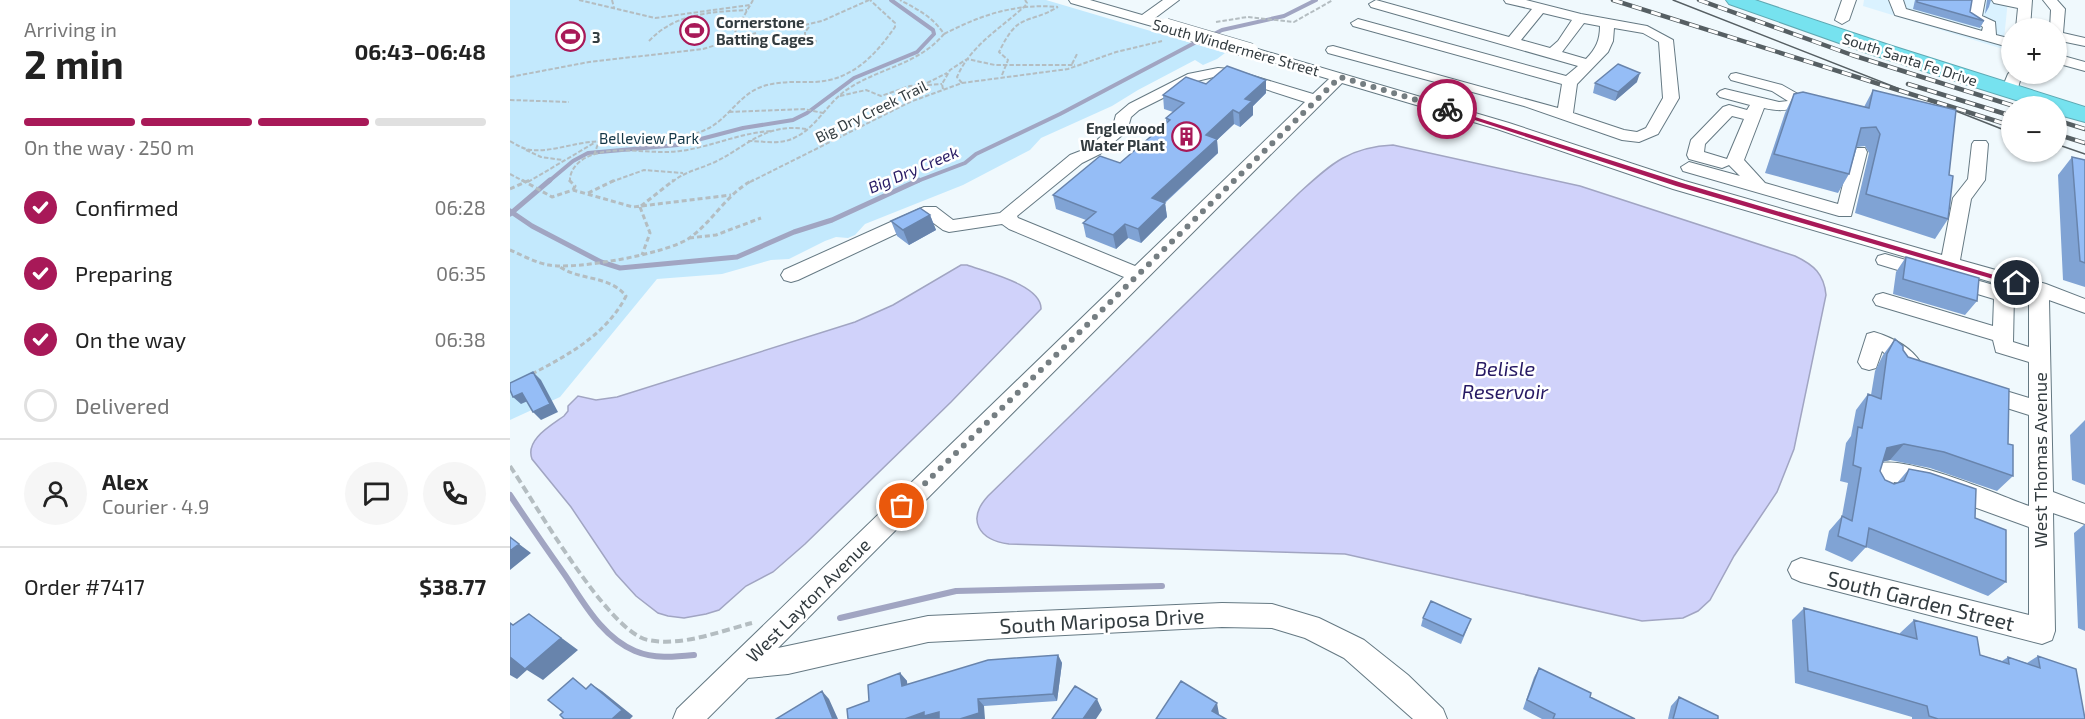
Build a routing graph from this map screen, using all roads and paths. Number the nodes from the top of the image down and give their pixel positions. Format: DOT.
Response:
graph roads {
  1 [pos="579,0"];
  2 [pos="612,0"];
  3 [pos="753,0"];
  4 [pos="870,0"];
  5 [pos="900,0"];
  6 [pos="1076,0"];
  7 [pos="1172,0"];
  8 [pos="1333,0"];
  9 [pos="1511,0"];
  10 [pos="1737,0"];
  11 [pos="1784,0"];
  12 [pos="1978,0"];
  13 [pos="1999,0"];
  14 [pos="2050,0"];
  15 [pos="1896,1"];
  16 [pos="1026,2"];
  17 [pos="1378,2"];
  18 [pos="1020,3"];
  19 [pos="2025,3"];
  20 [pos="1015,4"];
  21 [pos="1062,4"];
  22 [pos="750,5"];
  23 [pos="1058,7"];
  24 [pos="614,8"];
  25 [pos="1540,8"];
  26 [pos="747,10"];
  27 [pos="1846,10"];
  28 [pos="1580,18"];
  29 [pos="1975,18"];
  30 [pos="2024,18"];
  31 [pos="2057,18"];
  32 [pos="1144,20"];
  33 [pos="1607,21"];
  34 [pos="1217,22"];
  35 [pos="1358,23"];
  36 [pos="811,26"];
  37 [pos="792,28"];
  38 [pos="735,32"];
  39 [pos="1168,32"];
  40 [pos="756,33"];
  41 [pos="944,34"];
  42 [pos="1989,37"];
  43 [pos="2067,38"];
  44 [pos="649,41"];
  45 [pos="2001,41"];
  46 [pos="818,42"];
  47 [pos="1512,42"];
  48 [pos="2085,42"];
  49 [pos="1333,50"];
  50 [pos="1553,53"];
  51 [pos="1077,54"];
  52 [pos="967,59"];
  53 [pos="2067,61"];
  54 [pos="1072,64"];
  55 [pos="1590,64"];
  56 [pos="1006,65"];
  57 [pos="1077,66"];
  58 [pos="2085,67"];
  59 [pos="1315,70"];
  60 [pos="2001,72"];
  61 [pos="947,73"];
  62 [pos="2001,74"];
  63 [pos="1002,76"];
  64 [pos="510,77"];
  65 [pos="1340,77"];
  66 [pos="1736,77"];
  67 [pos="1570,82"];
  68 [pos="962,83"];
  69 [pos="926,84"];
  70 [pos="942,84"];
  71 [pos="2026,84"];
  72 [pos="2041,84"];
  73 [pos="943,89"];
  74 [pos="1725,94"];
  75 [pos="2085,95"];
  76 [pos="839,96"];
  77 [pos="510,100"];
  78 [pos="1316,100"];
  79 [pos="569,102"];
  80 [pos="1755,109"];
  81 [pos="729,112"];
  82 [pos="824,113"];
  83 [pos="2085,115"];
  84 [pos="1566,116"];
  85 [pos="806,129"];
  86 [pos="771,131"];
  87 [pos="599,141"];
  88 [pos="748,141"];
  89 [pos="511,142"];
  90 [pos="1980,144"];
  91 [pos="522,148"];
  92 [pos="1859,153"];
  93 [pos="594,155"];
  94 [pos="564,161"];
  95 [pos="1689,167"];
  96 [pos="1742,169"];
  97 [pos="683,173"];
  98 [pos="510,174"];
  99 [pos="526,182"];
  100 [pos="1760,188"];
  101 [pos="510,189"];
  102 [pos="573,190"];
  103 [pos="588,193"];
  104 [pos="732,195"];
  105 [pos="640,207"];
  106 [pos="1845,212"];
  107 [pos="1009,217"];
  108 [pos="762,218"];
  109 [pos="1842,232"];
  110 [pos="689,238"];
  111 [pos="510,250"];
  112 [pos="642,255"];
  113 [pos="1885,260"];
  114 [pos="1950,263"];
  115 [pos="560,267"];
  116 [pos="791,275"];
  117 [pos="1138,275"];
  118 [pos="2039,289"];
  119 [pos="1882,300"];
  120 [pos="2085,306"];
  121 [pos="2003,336"];
  122 [pos="2040,358"];
  123 [pos="1869,362"];
  124 [pos="1918,370"];
  125 [pos="525,378"];
  126 [pos="1964,385"];
  127 [pos="2040,410"];
  128 [pos="510,466"];
  129 [pos="1881,487"];
  130 [pos="2041,510"];
  131 [pos="2085,514"];
  132 [pos="1801,570"];
  133 [pos="758,622"];
  134 [pos="2042,631"];
  135 [pos="742,665"];
  136 [pos="687,719"];
  137 [pos="1433,719"];
  1 -- 24 [label="path"];
  2 -- 24 [label="path"];
  3 -- 22 [label="path"];
  4 -- 36 [label="path"];
  4 -- 81 [label="path"];
  5 -- 41 [label="path"];
  6 -- 32 [label="street, South Windermere Street"];
  7 -- 32 [label="street"];
  8 -- 34 [label="path"];
  9 -- 25 [label="street"];
  10 -- 62 [label="highway, South Santa Fe Drive"];
  11 -- 27 [label="highway, South Santa Fe Drive"];
  12 -- 29 [label="street"];
  13 -- 19 [label="street"];
  14 -- 31 [label="street"];
  15 -- 29 [label="street"];
  15 -- 42 [label="street"];
  16 -- 18 [label="path"];
  16 -- 23 [label="path"];
  16 -- 52 [label="path"];
  17 -- 35 [label="street"];
  17 -- 47 [label="street"];
  19 -- 30 [label="street"];
  20 -- 41 [label="path"];
  21 -- 23 [label="path"];
  22 -- 24 [label="path"];
  22 -- 26 [label="path"];
  23 -- 56 [label="path"];
  25 -- 28 [label="street"];
  25 -- 47 [label="street"];
  26 -- 38 [label="path"];
  26 -- 44 [label="path"];
  27 -- 60 [label="highway, South Santa Fe Drive"];
  28 -- 33 [label="street"];
  28 -- 50 [label="street"];
  29 -- 42 [label="street"];
  32 -- 39 [label="street, South Windermere Street"];
  33 -- 55 [label="street"];
  33 -- 84 [label="street"];
  35 -- 49 [label="street"];
  35 -- 67 [label="street"];
  36 -- 37 [label="path"];
  36 -- 46 [label="path"];
  39 -- 57 [label="path, Big Dry Creek Trail"];
  39 -- 59 [label="street, South Windermere Street, bridge"];
  40 -- 64 [label="path"];
  41 -- 76 [label="path"];
  42 -- 45 [label="street"];
  43 -- 48 [label="street"];
  47 -- 50 [label="street"];
  49 -- 59 [label="street"];
  49 -- 84 [label="street"];
  50 -- 55 [label="street"];
  51 -- 54 [label="path"];
  52 -- 56 [label="path"];
  52 -- 61 [label="path"];
  52 -- 68 [label="path"];
  53 -- 58 [label="street"];
  54 -- 56 [label="path"];
  54 -- 57 [label="path"];
  55 -- 67 [label="street"];
  56 -- 63 [label="path"];
  57 -- 63 [label="path, Big Dry Creek Trail"];
  59 -- 65 [label="street, South Windermere Street"];
  61 -- 69 [label="path"];
  61 -- 70 [label="path"];
  63 -- 68 [label="path, Big Dry Creek Trail"];
  65 -- 78 [label="street, West Layton Avenue"];
  65 -- 109 [label="street, South Windermere Street"];
  66 -- 80 [label="street"];
  67 -- 84 [label="street"];
  68 -- 73 [label="path, Big Dry Creek Trail"];
  69 -- 70 [label="path"];
  69 -- 76 [label="path"];
  70 -- 73 [label="path"];
  71 -- 83 [label="highway, South Santa Fe Drive"];
  72 -- 75 [label="highway, South Santa Fe Drive"];
  73 -- 104 [label="path, Big Dry Creek Trail"];
  74 -- 80 [label="street"];
  76 -- 82 [label="path"];
  77 -- 79 [label="path"];
  78 -- 107 [label="street"];
  78 -- 117 [label="street, West Layton Avenue"];
  80 -- 96 [label="street"];
  80 -- 96 [label="street"];
  81 -- 82 [label="path"];
  81 -- 87 [label="path"];
  82 -- 85 [label="path"];
  85 -- 86 [label="path"];
  85 -- 88 [label="path"];
  86 -- 88 [label="path"];
  86 -- 93 [label="path"];
  87 -- 91 [label="path"];
  87 -- 93 [label="path"];
  87 -- 94 [label="path"];
  88 -- 97 [label="path"];
  89 -- 91 [label="path"];
  90 -- 114 [label="street"];
  91 -- 94 [label="path"];
  92 -- 106 [label="street"];
  93 -- 102 [label="path"];
  94 -- 99 [label="path"];
  95 -- 100 [label="street"];
  96 -- 100 [label="street"];
  97 -- 103 [label="path"];
  97 -- 105 [label="path"];
  98 -- 99 [label="path"];
  99 -- 101 [label="path"];
  99 -- 102 [label="path"];
  100 -- 106 [label="street"];
  102 -- 103 [label="path"];
  103 -- 105 [label="path"];
  104 -- 105 [label="path"];
  104 -- 110 [label="path, Big Dry Creek Trail"];
  105 -- 112 [label="path"];
  106 -- 109 [label="street"];
  107 -- 116 [label="street"];
  107 -- 117 [label="street"];
  108 -- 110 [label="path"];
  109 -- 114 [label="street, South Windermere Street"];
  110 -- 112 [label="path, Big Dry Creek Trail"];
  111 -- 115 [label="path, Big Dry Creek Trail"];
  112 -- 115 [label="path, Big Dry Creek Trail"];
  113 -- 121 [label="street"];
  114 -- 118 [label="street, South Windermere Street"];
  115 -- 125 [label="path"];
  117 -- 135 [label="street, West Layton Avenue"];
  118 -- 120 [label="street, South Windermere Street"];
  118 -- 122 [label="street, West Thomas Avenue"];
  119 -- 121 [label="street"];
  121 -- 122 [label="street"];
  122 -- 127 [label="street, West Thomas Avenue"];
  123 -- 124 [label="street"];
  126 -- 127 [label="street"];
  127 -- 130 [label="street, West Thomas Avenue"];
  128 -- 133 [label="path"];
  129 -- 130 [label="street"];
  130 -- 131 [label="street"];
  130 -- 134 [label="street, West Thomas Avenue"];
  132 -- 134 [label="street, South Garden Street"];
  135 -- 136 [label="street, West Layton Avenue"];
  135 -- 137 [label="street, South Mariposa Drive"];
}
